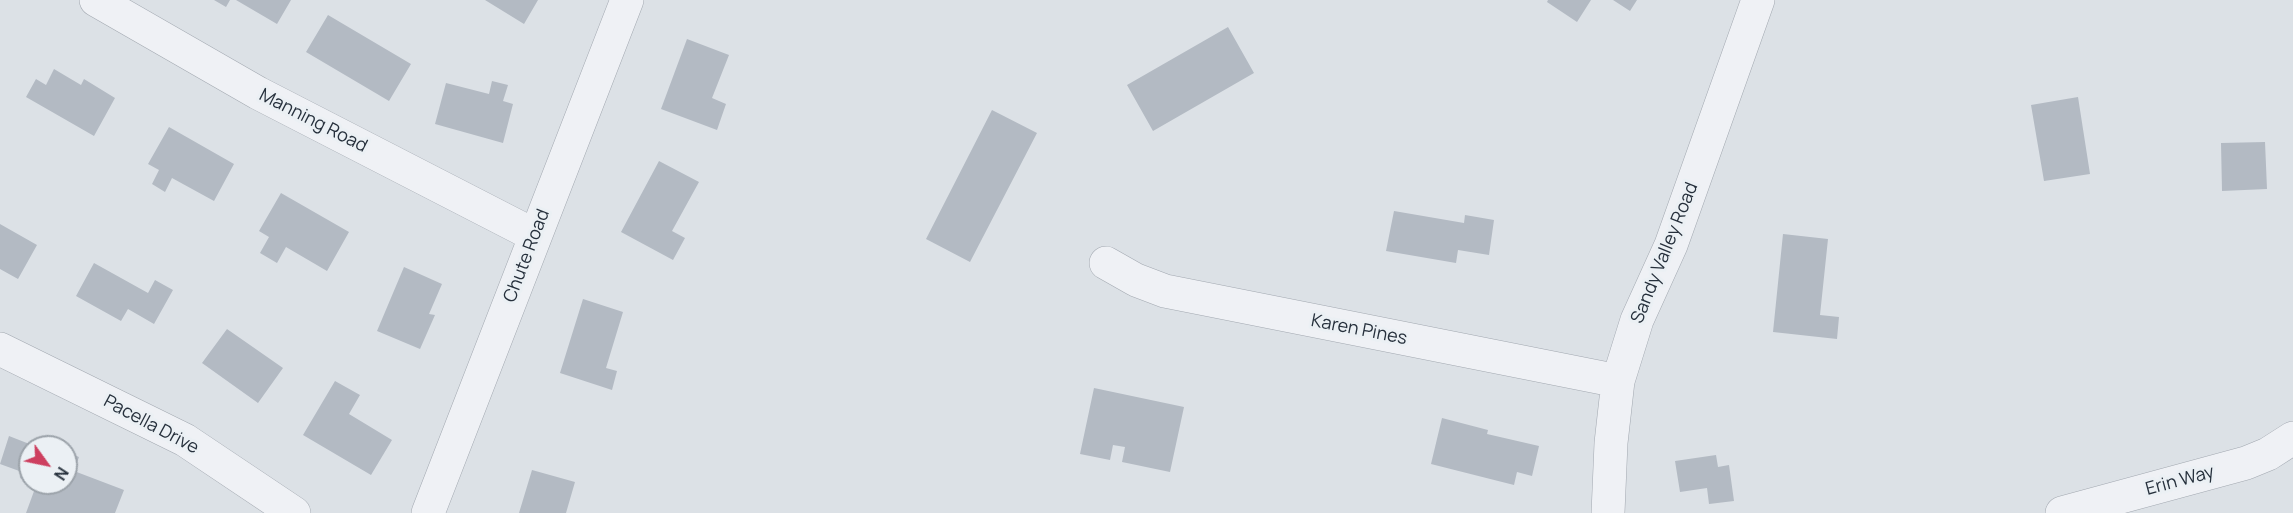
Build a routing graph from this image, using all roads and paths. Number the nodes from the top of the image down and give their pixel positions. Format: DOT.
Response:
graph roads {
  1 [pos="96,0"];
  2 [pos="627,0"];
  3 [pos="1758,0"];
  4 [pos="534,235"];
  5 [pos="1106,263"];
  6 [pos="0,350"];
  7 [pos="1618,381"];
  8 [pos="2293,438"];
  9 [pos="294,513"];
  10 [pos="428,513"];
  11 [pos="1608,513"];
  12 [pos="2062,513"];
  1 -- 4 [label="street, Manning Road"];
  2 -- 4 [label="street, Chute Road"];
  3 -- 7 [label="street, Sandy Valley Road"];
  4 -- 10 [label="street, Chute Road"];
  5 -- 7 [label="street, Karen Pines"];
  6 -- 9 [label="street, Pacella Drive"];
  7 -- 11 [label="street, Sandy Valley Road"];
  8 -- 12 [label="street, Erin Way"];
}
